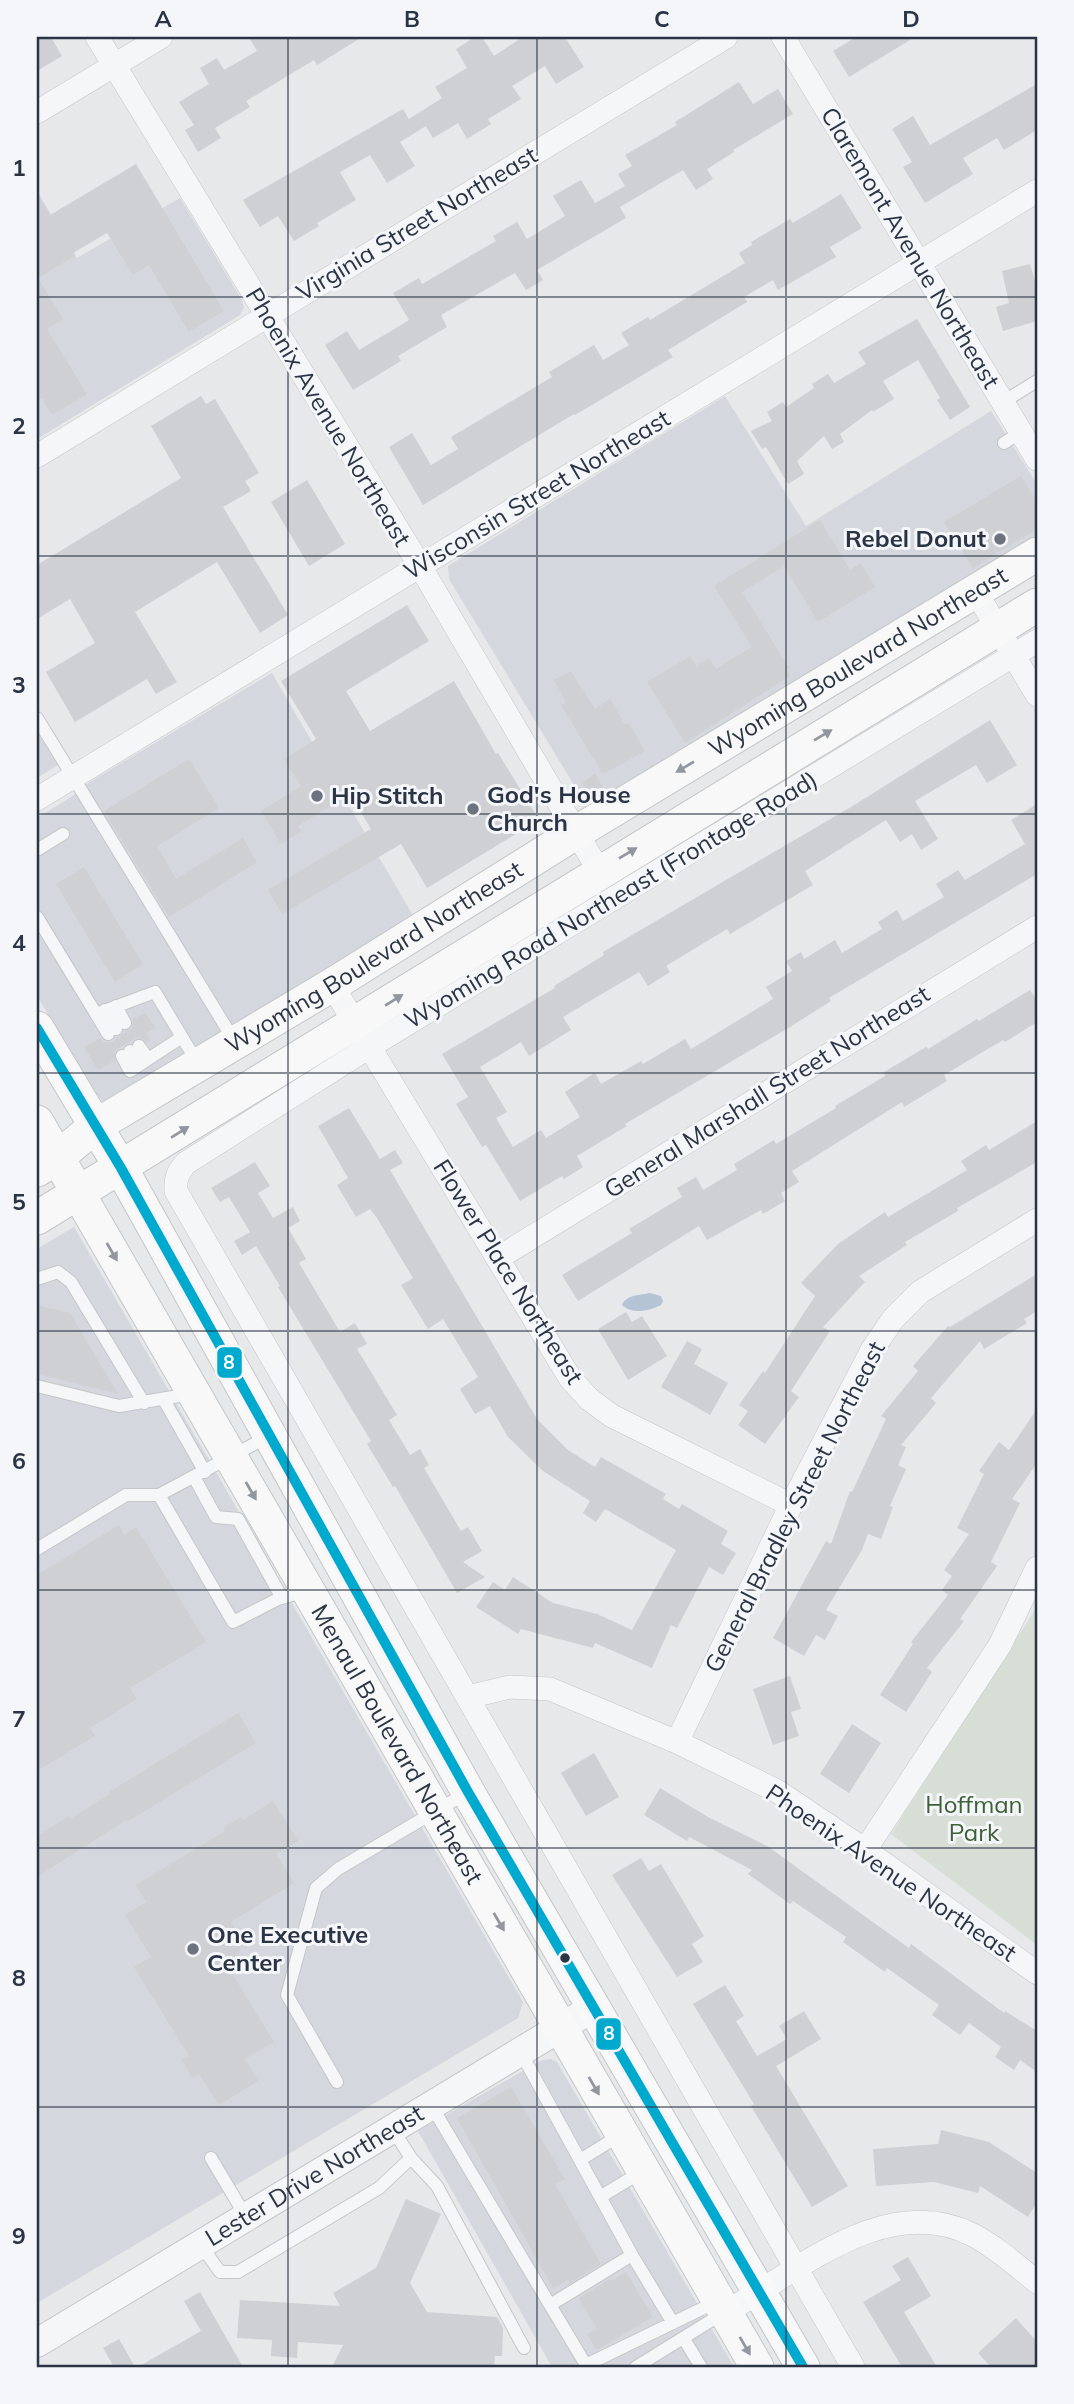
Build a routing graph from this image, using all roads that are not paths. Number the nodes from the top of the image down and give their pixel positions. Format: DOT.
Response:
graph roads {
  1 [pos="97,37"];
  2 [pos="161,37"];
  3 [pos="726,37"];
  4 [pos="783,37"];
  5 [pos="114,65"];
  6 [pos="37,112"];
  7 [pos="1037,191"];
  8 [pos="919,263"];
  9 [pos="266,316"];
  10 [pos="1037,381"];
  11 [pos="1003,402"];
  12 [pos="37,456"];
  13 [pos="1037,460"];
  14 [pos="1037,554"];
  15 [pos="420,566"];
  16 [pos="976,592"];
  17 [pos="1037,605"];
  18 [pos="1037,641"];
  19 [pos="1006,642"];
  20 [pos="1037,695"];
  21 [pos="37,718"];
  22 [pos="73,777"];
  23 [pos="37,799"];
  24 [pos="577,832"];
  25 [pos="62,834"];
  26 [pos="37,850"];
  27 [pos="599,871"];
  28 [pos="37,917"];
  29 [pos="1037,926"];
  30 [pos="42,937"];
  31 [pos="332,985"];
  32 [pos="106,1010"];
  33 [pos="37,1028"];
  34 [pos="362,1036"];
  35 [pos="236,1042"];
  36 [pos="191,1051"];
  37 [pos="143,1062"];
  38 [pos="37,1122"];
  39 [pos="97,1125"];
  40 [pos="47,1163"];
  41 [pos="121,1168"];
  42 [pos="78,1193"];
  43 [pos="37,1219"];
  44 [pos="1037,1220"];
  45 [pos="498,1258"];
  46 [pos="37,1279"];
  47 [pos="37,1386"];
  48 [pos="179,1396"];
  49 [pos="144,1403"];
  50 [pos="269,1436"];
  51 [pos="210,1468"];
  52 [pos="159,1494"];
  53 [pos="791,1505"];
  54 [pos="37,1549"];
  55 [pos="1037,1568"];
  56 [pos="295,1594"];
  57 [pos="468,1697"];
  58 [pos="677,1742"];
  59 [pos="468,1792"];
  60 [pos="435,1812"];
  61 [pos="865,1850"];
  62 [pos="1037,1973"];
  63 [pos="593,2008"];
  64 [pos="559,2027"];
  65 [pos="520,2051"];
  66 [pos="337,2082"];
  67 [pos="431,2105"];
  68 [pos="392,2128"];
  69 [pos="622,2134"];
  70 [pos="211,2158"];
  71 [pos="411,2158"];
  72 [pos="580,2160"];
  73 [pos="643,2171"];
  74 [pos="600,2197"];
  75 [pos="246,2217"];
  76 [pos="200,2244"];
  77 [pos="632,2255"];
  78 [pos="796,2268"];
  79 [pos="1037,2282"];
  80 [pos="760,2293"];
  81 [pos="550,2305"];
  82 [pos="722,2306"];
  83 [pos="673,2323"];
  84 [pos="684,2339"];
  85 [pos="37,2343"];
  86 [pos="524,2347"];
  87 [pos="636,2367"];
  88 [pos="701,2367"];
  89 [pos="757,2367"];
  90 [pos="803,2367"];
  91 [pos="853,2367"];
  1 -- 5 [label="street, Phoenix Avenue Northeast"];
  2 -- 5 [label="street"];
  3 -- 9 [label="street, Virginia Street Northeast"];
  4 -- 8 [label="street, Claremont Avenue Northeast"];
  5 -- 6 [label="street"];
  5 -- 9 [label="street, Phoenix Avenue Northeast"];
  7 -- 8 [label="street, Wisconsin Street Northeast"];
  8 -- 11 [label="street, Claremont Avenue Northeast"];
  8 -- 15 [label="street, Wisconsin Street Northeast"];
  9 -- 12 [label="street, Virginia Street Northeast"];
  9 -- 15 [label="street, Phoenix Avenue Northeast"];
  10 -- 11 [label="lane"];
  11 -- 13 [label="street, Claremont Avenue Northeast"];
  14 -- 16 [label="main road, Wyoming Boulevard Northeast"];
  15 -- 22 [label="street, Wisconsin Street Northeast"];
  15 -- 24 [label="street, Phoenix Avenue Northeast"];
  16 -- 19 [label="street"];
  16 -- 24 [label="main road, Wyoming Boulevard Northeast, one-way"];
  17 -- 19 [label="main road, Wyoming Boulevard Northeast"];
  18 -- 19 [label="street, Wyoming Road Northeast (Frontage Road)"];
  19 -- 20 [label="street"];
  27 -- 19 [label="main road, Wyoming Boulevard Northeast, one-way"];
  19 -- 34 [label="street, Wyoming Road Northeast (Frontage Road)"];
  21 -- 22 [label="lane"];
  22 -- 23 [label="street, Wisconsin Street Northeast"];
  22 -- 35 [label="lane"];
  24 -- 27 [label="street, Phoenix Avenue Northeast"];
  24 -- 31 [label="main road, Wyoming Boulevard Northeast"];
  25 -- 26 [label="lane"];
  34 -- 27 [label="main road, Wyoming Boulevard Northeast, one-way"];
  28 -- 30 [label="lane"];
  29 -- 45 [label="street, General Marshall Street Northeast"];
  30 -- 32 [label="lane"];
  31 -- 34 [label="street, Flower Place Northeast"];
  31 -- 35 [label="main road, Wyoming Boulevard Northeast"];
  32 -- 32 [label="lane"];
  32 -- 36 [label="lane"];
  33 -- 39 [label="main road, Menaul Boulevard Northeast"];
  41 -- 34 [label="main road, Wyoming Boulevard Northeast, one-way"];
  34 -- 45 [label="street, Flower Place Northeast"];
  34 -- 57 [label="street, Wyoming Road Northeast (Frontage Road)"];
  35 -- 36 [label="main road, Wyoming Boulevard Northeast"];
  36 -- 37 [label="lane"];
  36 -- 39 [label="main road, Wyoming Boulevard Northeast"];
  37 -- 37 [label="lane"];
  38 -- 40 [label="main road, Menaul Boulevard Northeast"];
  39 -- 40 [label="main road, Wyoming Boulevard Northeast"];
  39 -- 41 [label="main road, Menaul Boulevard Northeast"];
  40 -- 42 [label="main road, Menaul Boulevard Northeast"];
  41 -- 42 [label="main road, Wyoming Boulevard Northeast"];
  41 -- 50 [label="main road, Menaul Boulevard Northeast"];
  42 -- 43 [label="main road, Wyoming Boulevard Northeast"];
  42 -- 48 [label="main road, Menaul Boulevard Northeast, one-way"];
  44 -- 53 [label="street, General Bradley Street Northeast"];
  45 -- 53 [label="street, Flower Place Northeast"];
  46 -- 49 [label="lane"];
  47 -- 49 [label="lane"];
  48 -- 49 [label="lane"];
  48 -- 51 [label="main road, Menaul Boulevard Northeast"];
  50 -- 51 [label="lane"];
  50 -- 59 [label="main road, Menaul Boulevard Northeast"];
  51 -- 52 [label="lane"];
  51 -- 56 [label="main road, Menaul Boulevard Northeast"];
  52 -- 54 [label="lane"];
  52 -- 56 [label="lane"];
  53 -- 58 [label="street, General Bradley Street Northeast"];
  55 -- 61 [label="street"];
  56 -- 60 [label="main road, Menaul Boulevard Northeast"];
  57 -- 58 [label="street, Phoenix Avenue Northeast"];
  57 -- 78 [label="street"];
  58 -- 61 [label="street, Phoenix Avenue Northeast"];
  59 -- 60 [label="lane"];
  59 -- 63 [label="main road, Menaul Boulevard Northeast"];
  60 -- 64 [label="main road, Menaul Boulevard Northeast, one-way"];
  60 -- 66 [label="lane"];
  61 -- 62 [label="street, Phoenix Avenue Northeast"];
  63 -- 64 [label="street, Lester Drive Northeast"];
  63 -- 80 [label="main road, Menaul Boulevard Northeast"];
  64 -- 65 [label="street, Lester Drive Northeast"];
  64 -- 69 [label="main road, Menaul Boulevard Northeast, one-way"];
  65 -- 67 [label="street, Lester Drive Northeast"];
  65 -- 72 [label="lane"];
  67 -- 68 [label="street, Lester Drive Northeast"];
  67 -- 81 [label="lane"];
  68 -- 71 [label="lane"];
  68 -- 75 [label="street, Lester Drive Northeast"];
  69 -- 72 [label="lane"];
  69 -- 73 [label="main road, Menaul Boulevard Northeast"];
  70 -- 75 [label="lane"];
  71 -- 76 [label="lane"];
  71 -- 86 [label="lane"];
  72 -- 74 [label="lane"];
  73 -- 74 [label="lane"];
  73 -- 82 [label="main road, Menaul Boulevard Northeast"];
  74 -- 77 [label="lane"];
  75 -- 76 [label="street, Lester Drive Northeast"];
  76 -- 85 [label="street, Lester Drive Northeast"];
  77 -- 81 [label="lane"];
  77 -- 83 [label="lane"];
  78 -- 79 [label="street"];
  78 -- 80 [label="street"];
  78 -- 91 [label="street"];
  80 -- 82 [label="street"];
  80 -- 90 [label="main road, Menaul Boulevard Northeast"];
  81 -- 83 [label="lane"];
  82 -- 83 [label="lane"];
  82 -- 84 [label="lane"];
  82 -- 89 [label="main road, Menaul Boulevard Northeast, one-way"];
  84 -- 87 [label="lane"];
  84 -- 88 [label="lane"];
}
